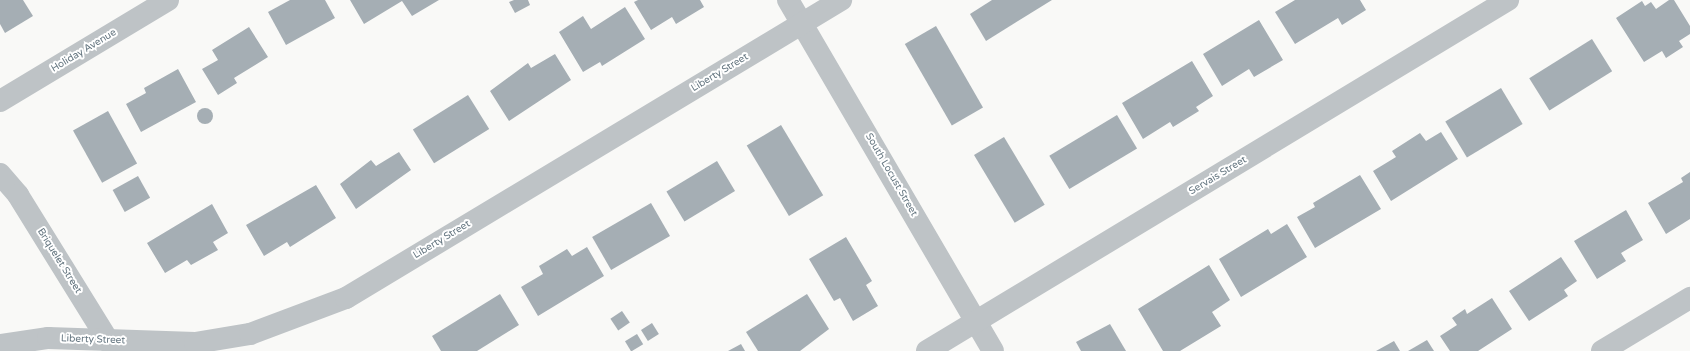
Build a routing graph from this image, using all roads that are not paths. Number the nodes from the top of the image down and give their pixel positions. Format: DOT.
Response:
graph roads {
  1 [pos="168,0"];
  2 [pos="788,0"];
  3 [pos="841,0"];
  4 [pos="1508,0"];
  5 [pos="802,24"];
  6 [pos="0,101"];
  7 [pos="0,174"];
  8 [pos="1690,298"];
  9 [pos="976,322"];
  10 [pos="0,345"];
  11 [pos="112,346"];
  12 [pos="927,351"];
  13 [pos="993,351"];
  14 [pos="1602,351"];
  1 -- 6 [label="street, Holiday Avenue"];
  2 -- 5 [label="street, South Locust Street"];
  3 -- 5 [label="street, Liberty Street"];
  4 -- 9 [label="street, Servais Street"];
  5 -- 9 [label="street, South Locust Street"];
  5 -- 11 [label="street, Liberty Street"];
  7 -- 11 [label="street, Briquelet Street"];
  8 -- 14 [label="street"];
  9 -- 12 [label="street, Servais Street"];
  9 -- 13 [label="street, South Locust Street"];
  10 -- 11 [label="street, Liberty Street"];
}
